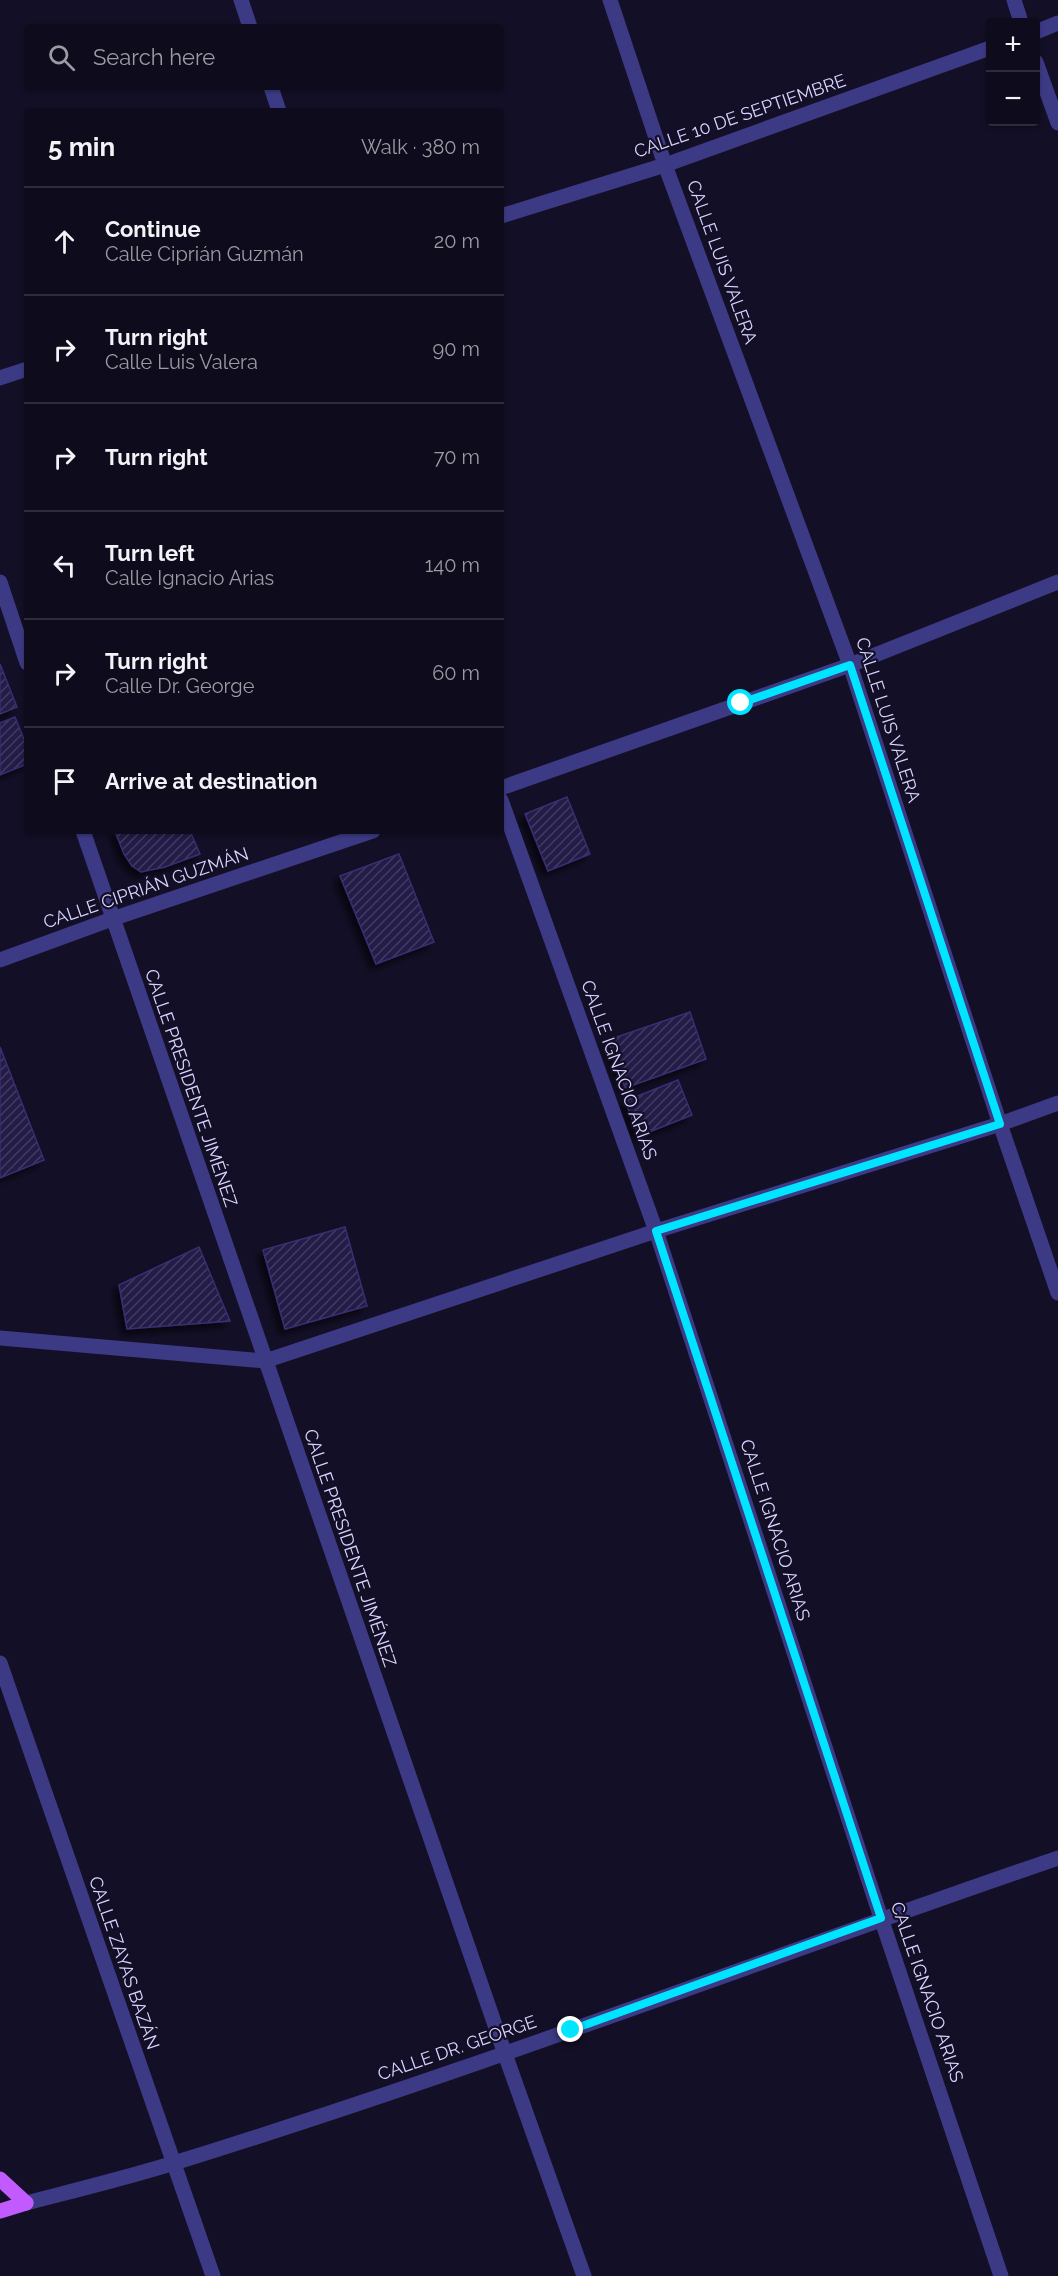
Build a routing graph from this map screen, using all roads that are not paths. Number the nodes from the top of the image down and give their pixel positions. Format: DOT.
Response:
graph roads {
  1 [pos="241,0"];
  2 [pos="610,0"];
  3 [pos="1014,0"];
  4 [pos="1021,18"];
  5 [pos="1058,23"];
  6 [pos="249,24"];
  7 [pos="1040,30"];
  8 [pos="986,49"];
  9 [pos="1039,72"];
  10 [pos="272,90"];
  11 [pos="278,108"];
  12 [pos="1058,123"];
  13 [pos="665,165"];
  14 [pos="504,215"];
  15 [pos="24,370"];
  16 [pos="0,378"];
  17 [pos="0,582"];
  18 [pos="1058,582"];
  19 [pos="24,654"];
  20 [pos="850,665"];
  21 [pos="504,787"];
  22 [pos="504,808"];
  23 [pos="84,834"];
  24 [pos="364,834"];
  25 [pos="112,919"];
  26 [pos="0,960"];
  27 [pos="1058,1103"];
  28 [pos="1000,1124"];
  29 [pos="656,1231"];
  30 [pos="1058,1293"];
  31 [pos="0,1338"];
  32 [pos="265,1361"];
  33 [pos="0,1663"];
  34 [pos="1058,1858"];
  35 [pos="881,1918"];
  36 [pos="505,2054"];
  37 [pos="172,2163"];
  38 [pos="0,2179"];
  39 [pos="27,2203"];
  40 [pos="0,2211"];
  41 [pos="213,2276"];
  42 [pos="584,2276"];
  43 [pos="1001,2276"];
  1 -- 6 [label="street"];
  2 -- 13 [label="street, CALLE LUIS VALERA"];
  3 -- 4 [label="street"];
  5 -- 7 [label="street"];
  8 -- 13 [label="street, CALLE 10 DE SEPTIEMBRE"];
  9 -- 12 [label="street"];
  10 -- 11 [label="street"];
  13 -- 14 [label="street, CALLE 10 DE SEPTIEMBRE"];
  13 -- 20 [label="street, CALLE LUIS VALERA"];
  15 -- 16 [label="street"];
  17 -- 19 [label="street"];
  18 -- 20 [label="street"];
  20 -- 21 [label="street"];
  20 -- 28 [label="street, CALLE LUIS VALERA"];
  22 -- 29 [label="street, CALLE IGNACIO ARIAS"];
  23 -- 25 [label="street, CALLE PRESIDENTE JIMÉNEZ"];
  24 -- 25 [label="street, CALLE CIPRIÁN GUZMÁN"];
  25 -- 26 [label="street, CALLE CIPRIÁN GUZMÁN"];
  25 -- 32 [label="street, CALLE PRESIDENTE JIMÉNEZ"];
  27 -- 28 [label="street"];
  28 -- 29 [label="street"];
  28 -- 30 [label="street, CALLE LUIS VALERA"];
  29 -- 32 [label="street"];
  29 -- 35 [label="street, CALLE IGNACIO ARIAS"];
  31 -- 32 [label="street"];
  32 -- 36 [label="street, CALLE PRESIDENTE JIMÉNEZ"];
  33 -- 37 [label="street, CALLE ZAYAS BAZÁN"];
  34 -- 35 [label="street, CALLE DR. GEORGE"];
  35 -- 36 [label="street, CALLE DR. GEORGE"];
  35 -- 43 [label="street, CALLE IGNACIO ARIAS"];
  36 -- 37 [label="street, CALLE DR. GEORGE"];
  36 -- 42 [label="street, CALLE PRESIDENTE JIMÉNEZ"];
  37 -- 39 [label="street, CALLE DR. GEORGE"];
  37 -- 41 [label="street, CALLE ZAYAS BAZÁN"];
  38 -- 39 [label="main road"];
  39 -- 40 [label="main road, CALLE DR. GEORGE"];
}
